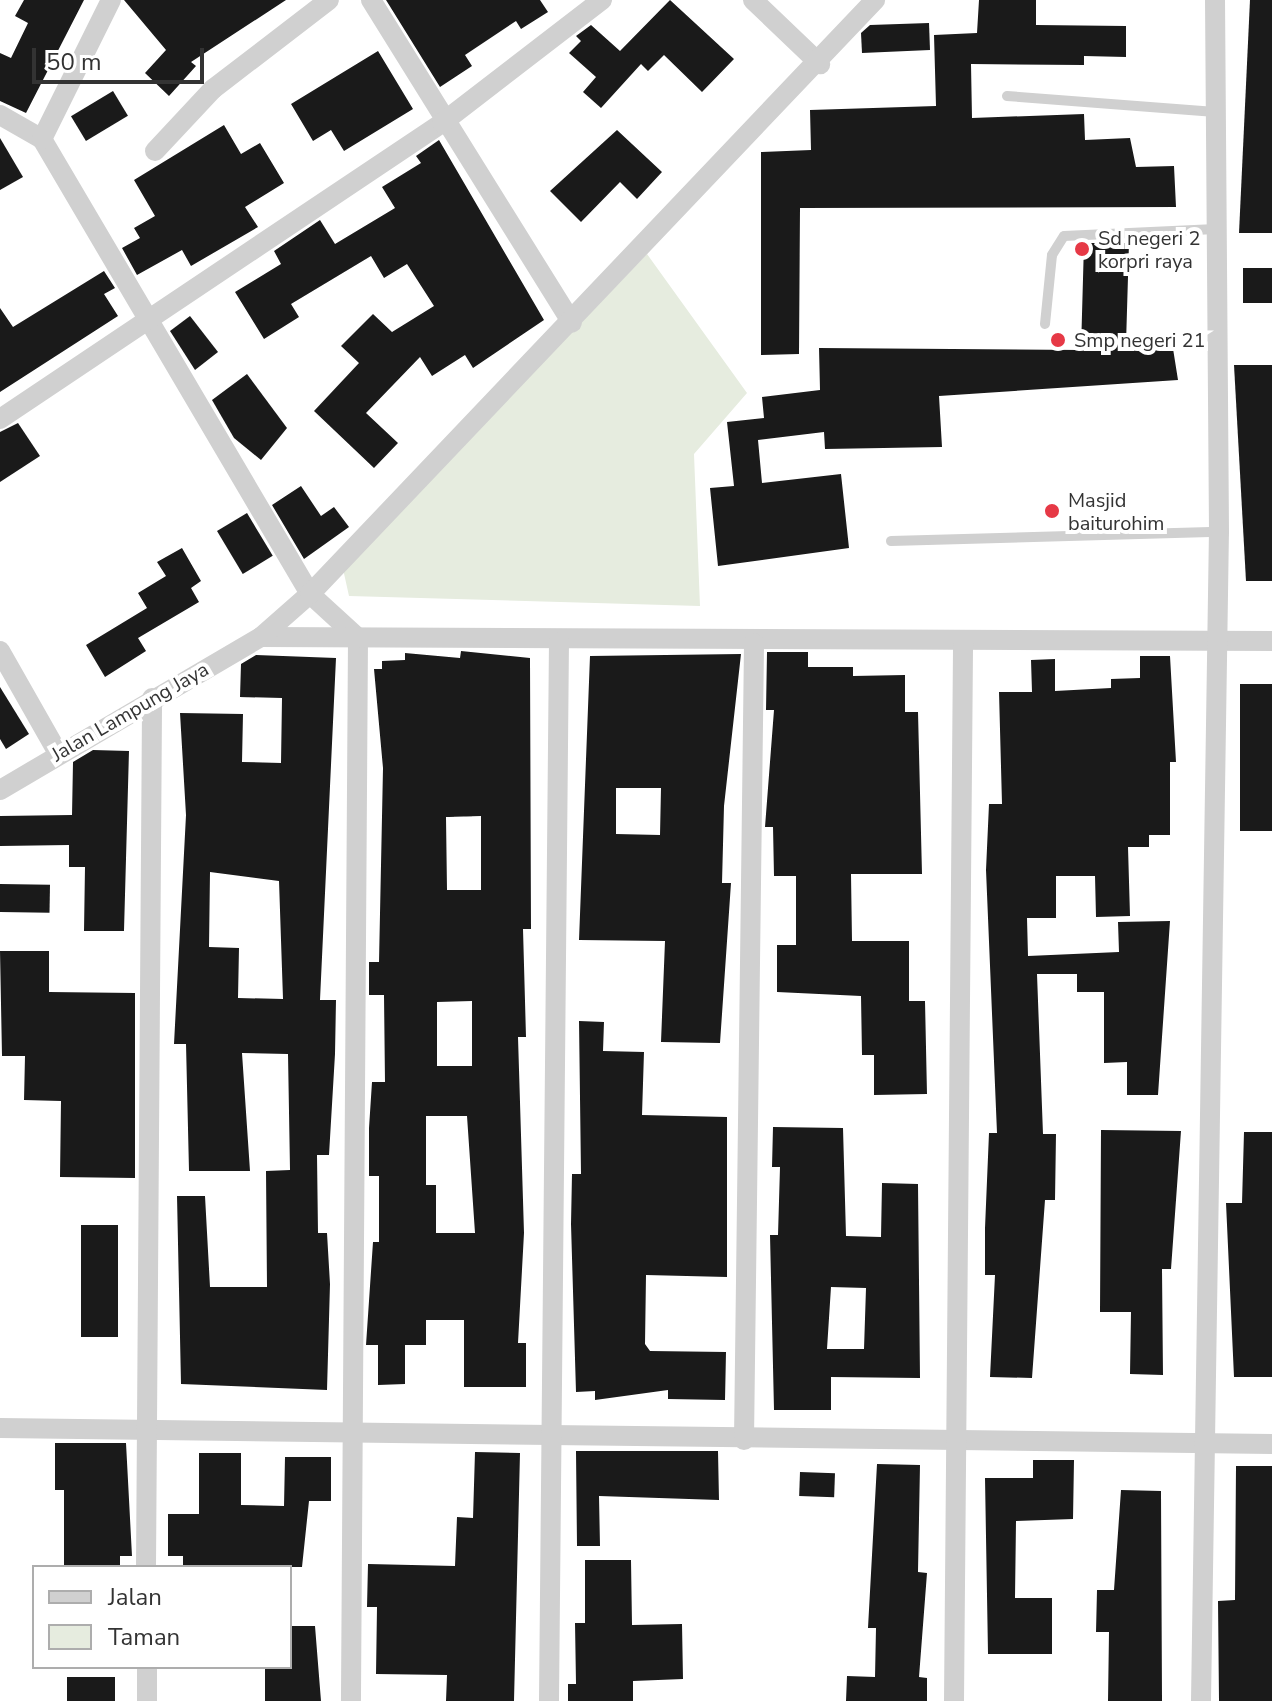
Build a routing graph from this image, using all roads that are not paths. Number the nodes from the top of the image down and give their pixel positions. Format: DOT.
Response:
graph roads {
  1 [pos="111,0"];
  2 [pos="329,0"];
  3 [pos="371,0"];
  4 [pos="602,0"];
  5 [pos="753,0"];
  6 [pos="875,0"];
  7 [pos="1215,0"];
  8 [pos="820,64"];
  9 [pos="1007,96"];
  10 [pos="1215,112"];
  11 [pos="0,115"];
  12 [pos="442,123"];
  13 [pos="42,139"];
  14 [pos="155,151"];
  15 [pos="1216,229"];
  16 [pos="142,318"];
  17 [pos="572,323"];
  18 [pos="1045,324"];
  19 [pos="0,419"];
  20 [pos="1219,532"];
  21 [pos="891,541"];
  22 [pos="310,594"];
  23 [pos="261,637"];
  24 [pos="358,638"];
  25 [pos="963,640"];
  26 [pos="1272,641"];
  27 [pos="559,642"];
  28 [pos="1213,642"];
  29 [pos="754,643"];
  30 [pos="0,651"];
  31 [pos="152,698"];
  32 [pos="58,753"];
  33 [pos="0,790"];
  34 [pos="0,1428"];
  35 [pos="146,1430"];
  36 [pos="549,1433"];
  37 [pos="352,1436"];
  38 [pos="744,1440"];
  39 [pos="955,1442"];
  40 [pos="1272,1444"];
  41 [pos="1203,1445"];
  42 [pos="146,1565"];
  43 [pos="147,1669"];
  44 [pos="147,1701"];
  45 [pos="351,1701"];
  46 [pos="549,1701"];
  47 [pos="954,1701"];
  48 [pos="1201,1701"];
  1 -- 13 [label="street"];
  2 -- 14 [label="street"];
  3 -- 12 [label="street"];
  4 -- 12 [label="street"];
  5 -- 8 [label="street"];
  6 -- 8 [label="street, Jalan Lampung Jaya"];
  7 -- 10 [label="street"];
  8 -- 17 [label="street, Jalan Lampung Jaya"];
  9 -- 10 [label="lane"];
  10 -- 15 [label="street"];
  11 -- 13 [label="street"];
  12 -- 16 [label="street"];
  12 -- 17 [label="street"];
  13 -- 16 [label="street"];
  15 -- 18 [label="lane"];
  15 -- 20 [label="street"];
  16 -- 19 [label="street"];
  16 -- 22 [label="street"];
  17 -- 22 [label="street, Jalan Lampung Jaya"];
  20 -- 21 [label="lane"];
  20 -- 28 [label="street"];
  22 -- 23 [label="street, Jalan Lampung Jaya"];
  22 -- 24 [label="street"];
  23 -- 24 [label="street"];
  23 -- 31 [label="street, Jalan Lampung Jaya"];
  24 -- 27 [label="street"];
  24 -- 37 [label="street"];
  25 -- 28 [label="street"];
  25 -- 29 [label="street"];
  25 -- 39 [label="street"];
  26 -- 28 [label="street"];
  27 -- 29 [label="street"];
  27 -- 36 [label="street"];
  28 -- 41 [label="street"];
  29 -- 38 [label="street"];
  30 -- 32 [label="street"];
  31 -- 32 [label="street, Jalan Lampung Jaya"];
  31 -- 35 [label="street"];
  32 -- 33 [label="street, Jalan Lampung Jaya"];
  34 -- 35 [label="street"];
  35 -- 37 [label="street"];
  35 -- 42 [label="street"];
  36 -- 37 [label="street"];
  36 -- 38 [label="street"];
  36 -- 46 [label="street"];
  37 -- 45 [label="street"];
  38 -- 39 [label="street"];
  39 -- 41 [label="street"];
  39 -- 47 [label="street"];
  40 -- 41 [label="street"];
  41 -- 48 [label="street"];
  43 -- 44 [label="street"];
}
